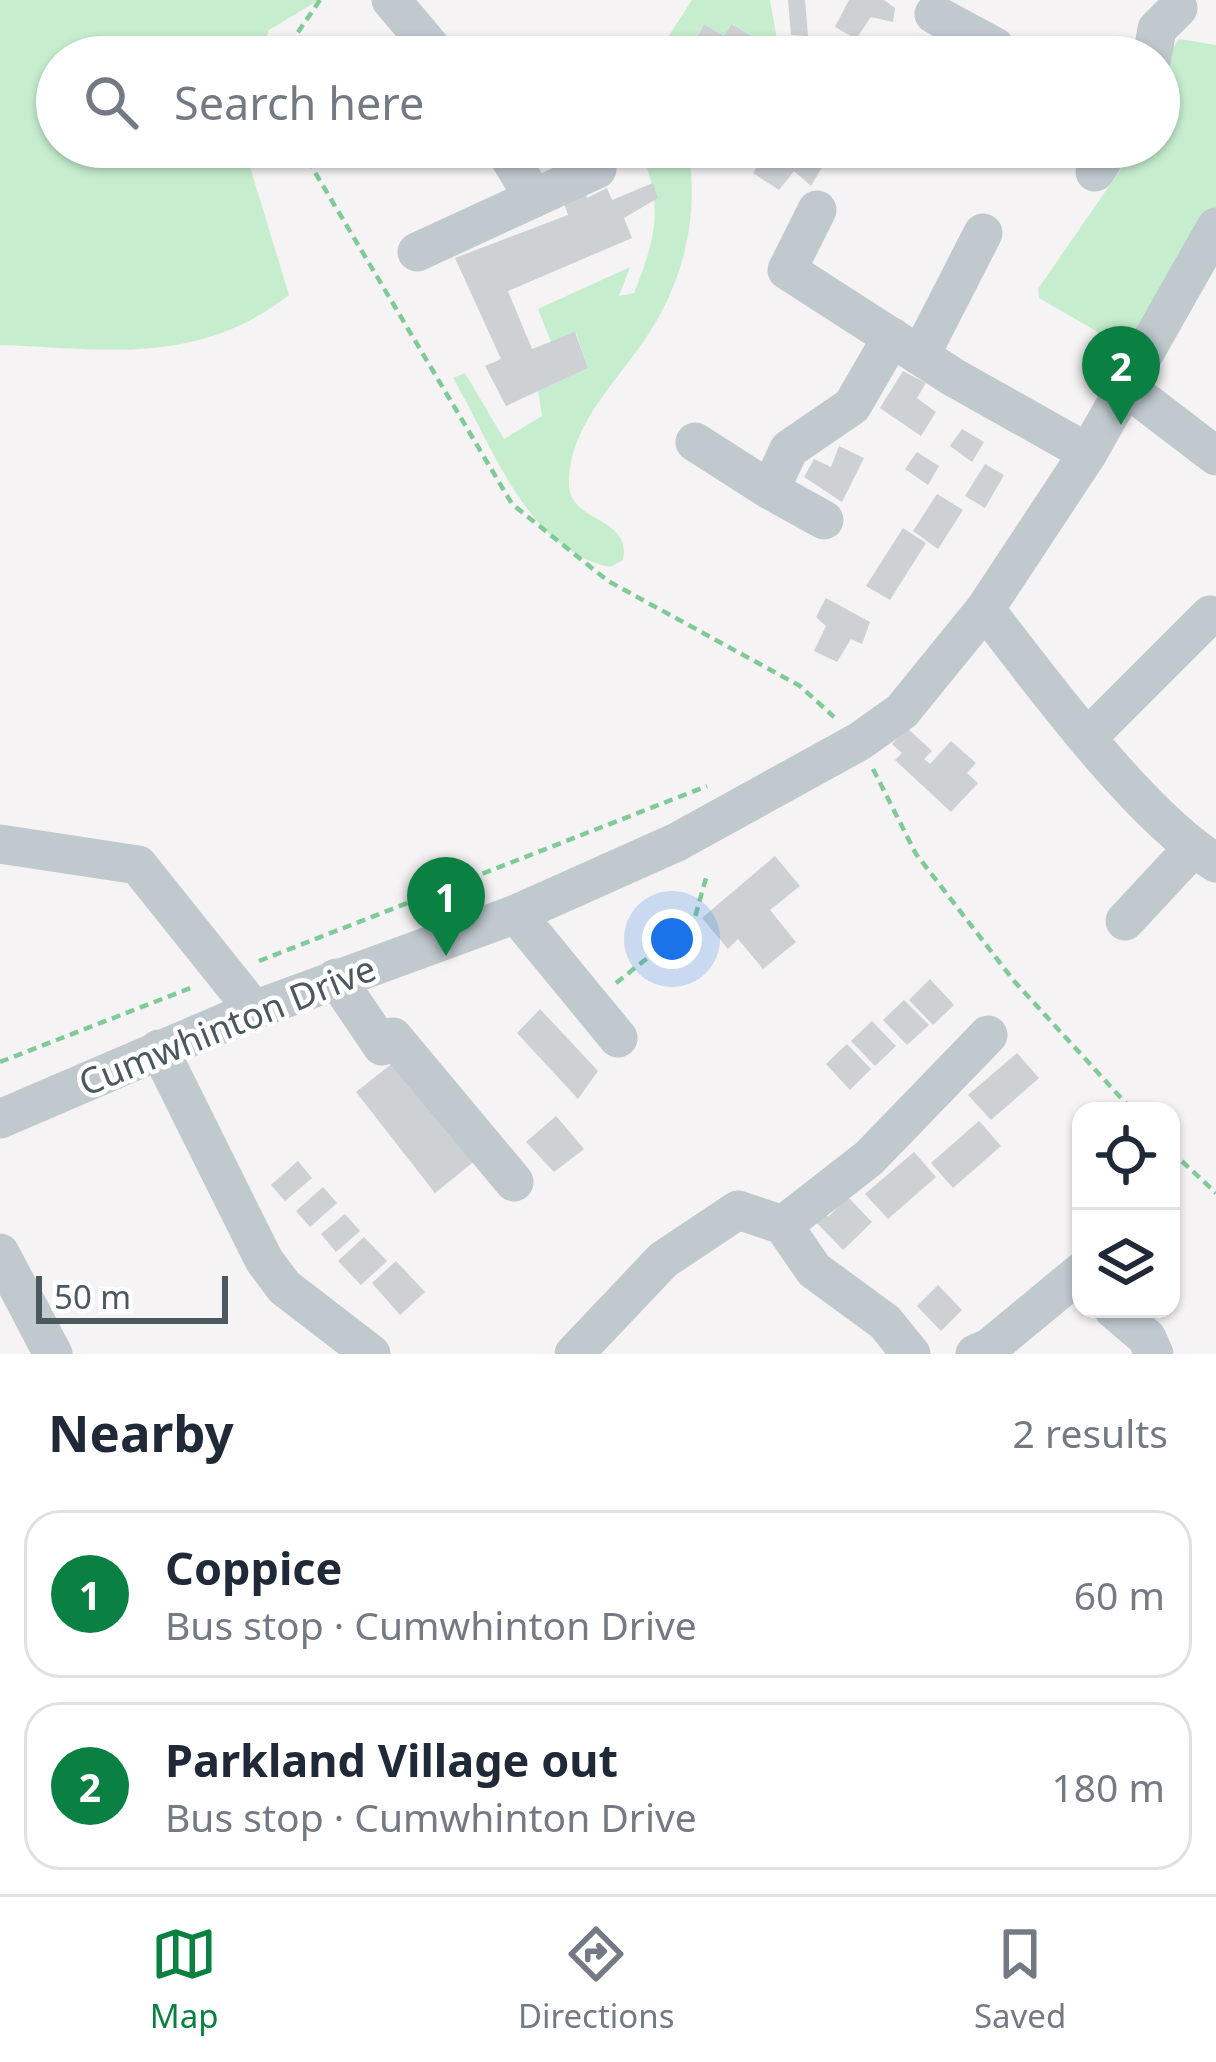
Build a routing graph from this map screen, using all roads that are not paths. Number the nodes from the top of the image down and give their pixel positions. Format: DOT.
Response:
graph roads {
  1 [pos="391,0"];
  2 [pos="1188,8"];
  3 [pos="421,36"];
  4 [pos="1156,36"];
  5 [pos="516,168"];
  6 [pos="597,169"];
  7 [pos="534,198"];
  8 [pos="817,210"];
  9 [pos="1216,227"];
  10 [pos="983,233"];
  11 [pos="417,252"];
  12 [pos="906,346"];
  13 [pos="1127,388"];
  14 [pos="695,442"];
  15 [pos="1088,453"];
  16 [pos="1216,456"];
  17 [pos="770,490"];
  18 [pos="824,520"];
  19 [pos="985,609"];
  20 [pos="1206,611"];
  21 [pos="1090,735"];
  22 [pos="0,844"];
  23 [pos="1204,855"];
  24 [pos="516,914"];
  25 [pos="1125,920"];
  26 [pos="336,978"];
  27 [pos="254,1010"];
  28 [pos="988,1035"];
  29 [pos="618,1038"];
  30 [pos="158,1049"];
  31 [pos="0,1118"];
  32 [pos="514,1182"];
  33 [pos="783,1225"];
  34 [pos="0,1253"];
  35 [pos="1072,1283"];
  36 [pos="1124,1318"];
  37 [pos="53,1354"];
  38 [pos="371,1354"];
  39 [pos="574,1354"];
  40 [pos="911,1354"];
  41 [pos="975,1354"];
  42 [pos="1154,1354"];
  1 -- 3 [label="street"];
  2 -- 4 [label="street"];
  5 -- 7 [label="street"];
  6 -- 7 [label="street"];
  7 -- 11 [label="street"];
  8 -- 12 [label="street"];
  9 -- 13 [label="street, Cumwhinton Drive"];
  10 -- 12 [label="street"];
  12 -- 15 [label="street"];
  12 -- 17 [label="street"];
  13 -- 15 [label="street, Cumwhinton Drive"];
  13 -- 16 [label="street"];
  14 -- 17 [label="street"];
  15 -- 19 [label="street, Cumwhinton Drive"];
  17 -- 18 [label="street"];
  19 -- 21 [label="street"];
  19 -- 24 [label="street, Cumwhinton Drive"];
  20 -- 21 [label="street"];
  21 -- 23 [label="street"];
  22 -- 27 [label="street"];
  23 -- 25 [label="street"];
  24 -- 26 [label="street, Cumwhinton Drive"];
  24 -- 29 [label="street"];
  26 -- 27 [label="street, Cumwhinton Drive"];
  26 -- 32 [label="street"];
  27 -- 30 [label="street, Cumwhinton Drive"];
  28 -- 33 [label="street"];
  30 -- 31 [label="street, Cumwhinton Drive"];
  30 -- 38 [label="street"];
  33 -- 39 [label="street"];
  33 -- 40 [label="street"];
  34 -- 37 [label="street"];
  35 -- 41 [label="street"];
  36 -- 42 [label="street"];
}
